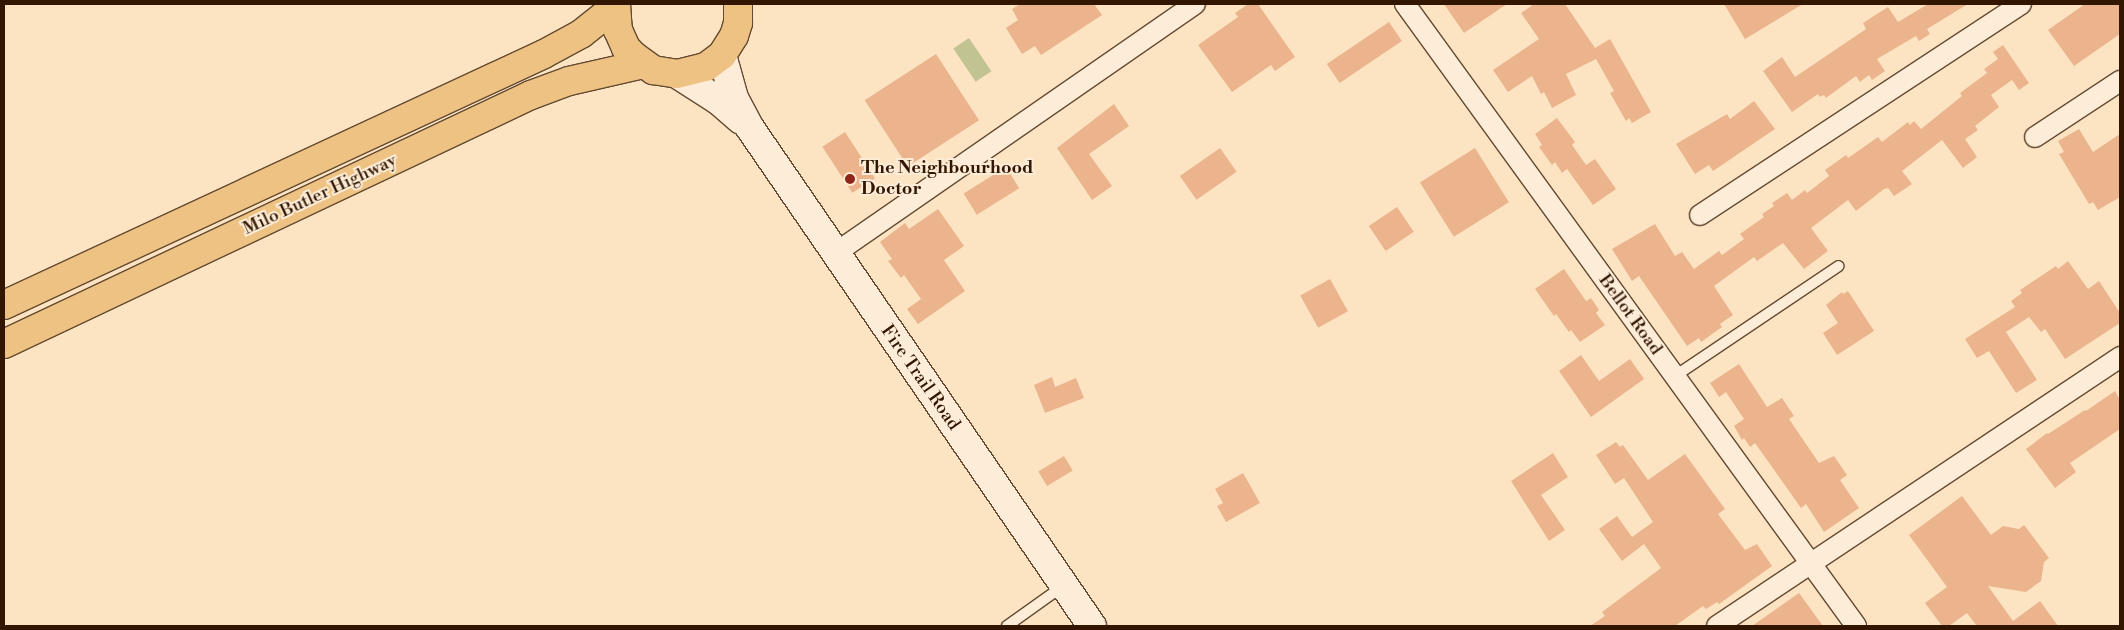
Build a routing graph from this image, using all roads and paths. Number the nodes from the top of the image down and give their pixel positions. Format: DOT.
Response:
graph roads {
  1 [pos="1194,4"];
  2 [pos="1405,4"];
  3 [pos="2021,4"];
  4 [pos="616,6"];
  5 [pos="741,8"];
  6 [pos="722,55"];
  7 [pos="643,64"];
  8 [pos="678,74"];
  9 [pos="2120,81"];
  10 [pos="750,128"];
  11 [pos="2034,137"];
  12 [pos="1700,215"];
  13 [pos="834,254"];
  14 [pos="1839,266"];
  15 [pos="4,305"];
  16 [pos="4,344"];
  17 [pos="2120,357"];
  18 [pos="1675,376"];
  19 [pos="1810,564"];
  20 [pos="1064,586"];
  21 [pos="1006,626"];
  22 [pos="1092,626"];
  23 [pos="1717,626"];
  24 [pos="1856,626"];
  1 -- 13 [label="street"];
  2 -- 18 [label="street, Bellot Road"];
  3 -- 12 [label="street"];
  4 -- 7 [label="main road"];
  4 -- 15 [label="main road, Milo Butler Highway"];
  5 -- 6 [label="main road"];
  6 -- 8 [label="main road"];
  6 -- 10 [label="main road, Fire Trail Road"];
  7 -- 8 [label="main road"];
  7 -- 16 [label="main road, Milo Butler Highway"];
  8 -- 10 [label="main road, Fire Trail Road"];
  9 -- 11 [label="street"];
  10 -- 13 [label="main road, Fire Trail Road"];
  13 -- 20 [label="main road, Fire Trail Road"];
  14 -- 18 [label="lane"];
  17 -- 19 [label="street"];
  18 -- 19 [label="street, Bellot Road"];
  19 -- 23 [label="street"];
  19 -- 24 [label="street, Bellot Road"];
  20 -- 21 [label="lane"];
  20 -- 22 [label="main road, Fire Trail Road"];
}
